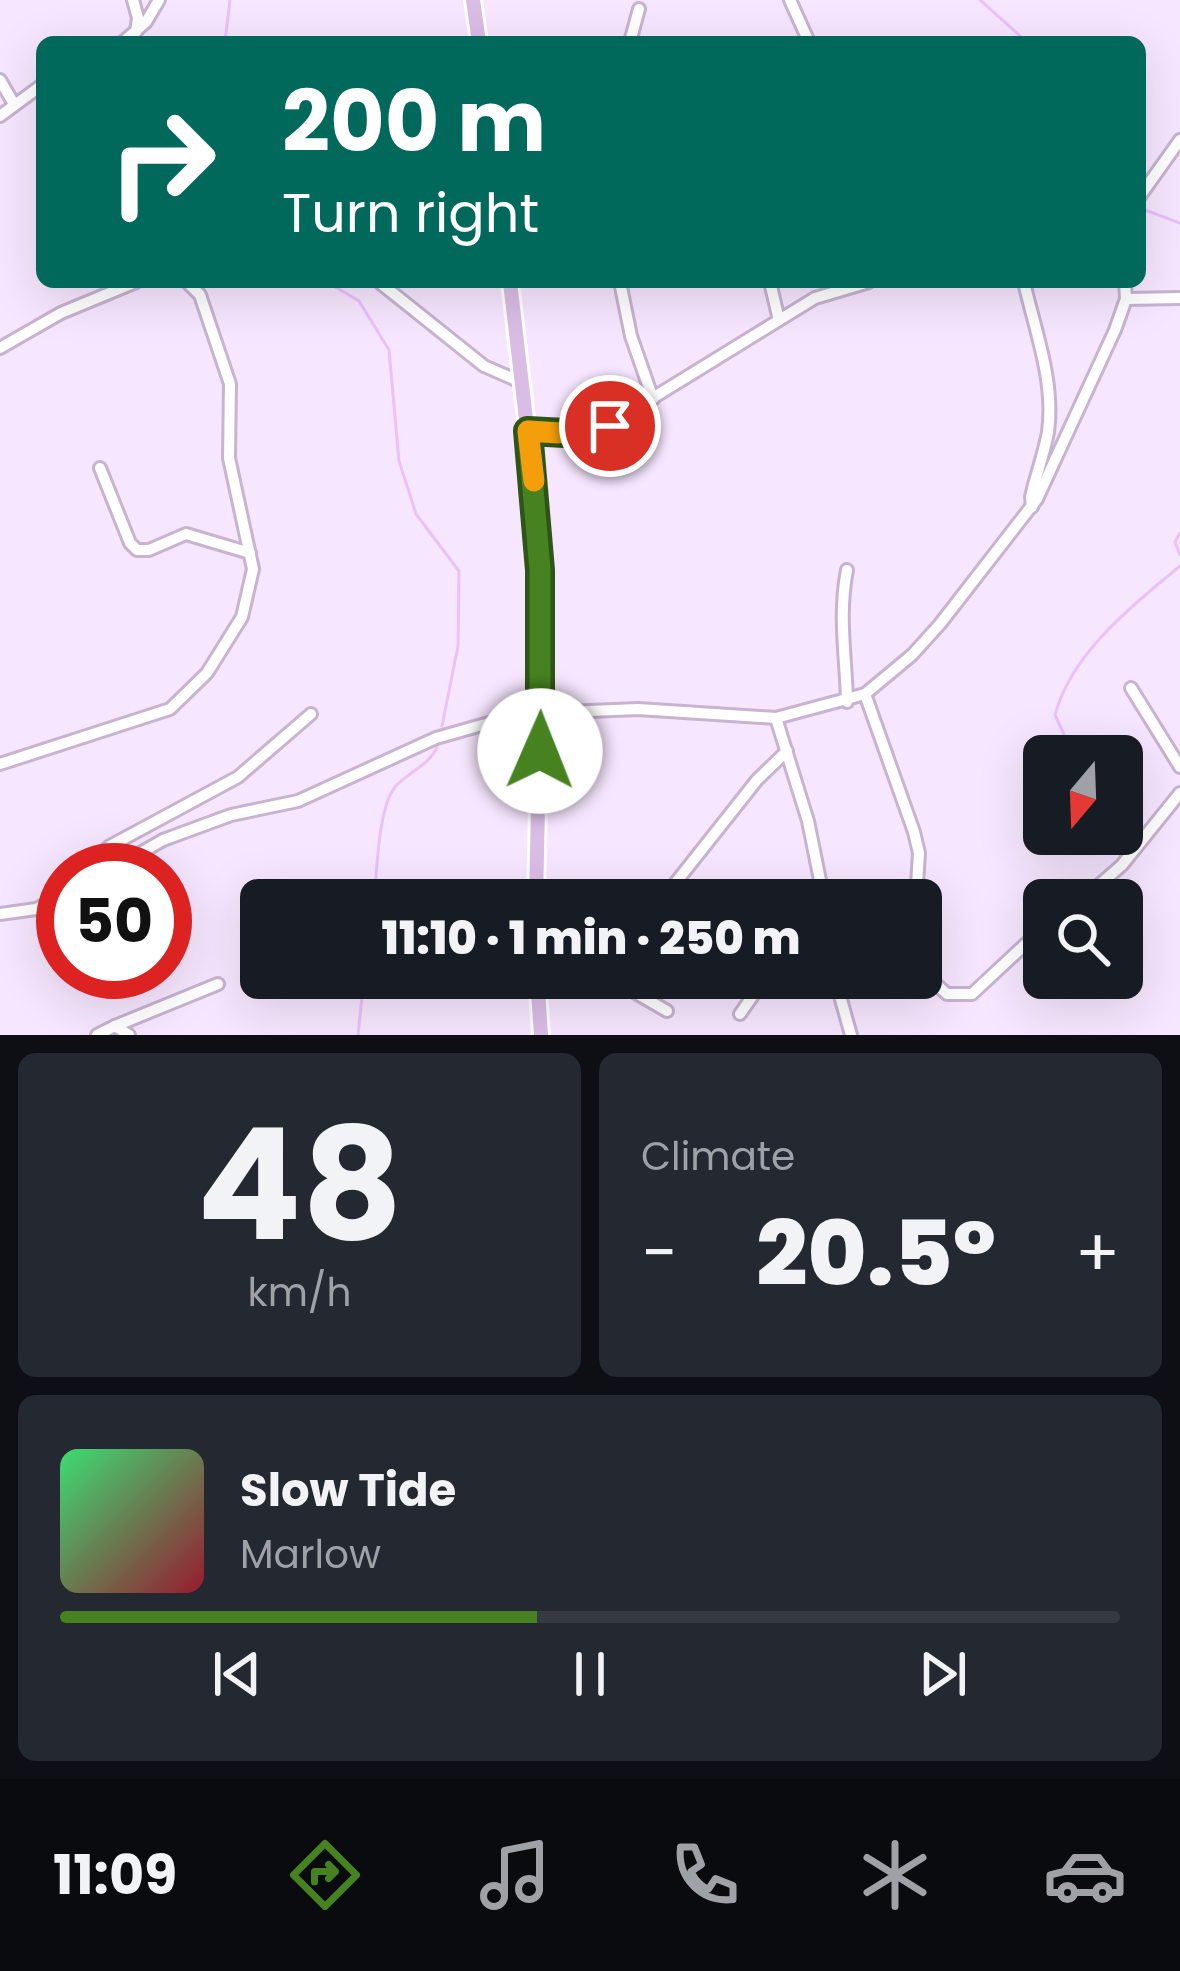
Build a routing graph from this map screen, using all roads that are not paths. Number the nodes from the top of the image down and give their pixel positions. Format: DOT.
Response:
graph roads {
  1 [pos="133,0"];
  2 [pos="159,0"];
  3 [pos="473,0"];
  4 [pos="790,0"];
  5 [pos="639,9"];
  6 [pos="136,32"];
  7 [pos="131,36"];
  8 [pos="477,36"];
  9 [pos="632,36"];
  10 [pos="806,36"];
  11 [pos="0,80"];
  12 [pos="36,89"];
  13 [pos="14,104"];
  14 [pos="0,116"];
  15 [pos="1180,140"];
  16 [pos="1146,188"];
  17 [pos="121,288"];
  18 [pos="193,288"];
  19 [pos="386,288"];
  20 [pos="510,288"];
  21 [pos="621,288"];
  22 [pos="771,288"];
  23 [pos="848,288"];
  24 [pos="1026,288"];
  25 [pos="1125,288"];
  26 [pos="1126,298"];
  27 [pos="1180,298"];
  28 [pos="778,320"];
  29 [pos="0,348"];
  30 [pos="523,383"];
  31 [pos="653,399"];
  32 [pos="528,431"];
  33 [pos="100,468"];
  34 [pos="1032,507"];
  35 [pos="250,554"];
  36 [pos="847,570"];
  37 [pos="1131,688"];
  38 [pos="865,694"];
  39 [pos="847,702"];
  40 [pos="541,713"];
  41 [pos="311,714"];
  42 [pos="776,718"];
  43 [pos="787,751"];
  44 [pos="0,764"];
  45 [pos="1180,766"];
  46 [pos="1180,793"];
  47 [pos="116,843"];
  48 [pos="159,843"];
  49 [pos="537,879"];
  50 [pos="679,879"];
  51 [pos="820,879"];
  52 [pos="917,879"];
  53 [pos="1105,879"];
  54 [pos="36,909"];
  55 [pos="0,914"];
  56 [pos="1023,947"];
  57 [pos="218,985"];
  58 [pos="942,990"];
  59 [pos="538,999"];
  60 [pos="646,999"];
  61 [pos="750,999"];
  62 [pos="841,999"];
  63 [pos="667,1011"];
  64 [pos="740,1014"];
  65 [pos="115,1026"];
  66 [pos="97,1035"];
  67 [pos="129,1035"];
  68 [pos="541,1035"];
  69 [pos="850,1035"];
  1 -- 6 [label="street"];
  2 -- 6 [label="street"];
  3 -- 8 [label="main road"];
  4 -- 10 [label="street"];
  5 -- 9 [label="street"];
  6 -- 7 [label="street"];
  11 -- 13 [label="street"];
  12 -- 13 [label="street"];
  13 -- 14 [label="street"];
  15 -- 16 [label="street"];
  17 -- 29 [label="street"];
  18 -- 35 [label="street"];
  19 -- 30 [label="street"];
  20 -- 30 [label="main road"];
  21 -- 31 [label="street"];
  22 -- 28 [label="street"];
  23 -- 28 [label="street"];
  24 -- 34 [label="street"];
  25 -- 26 [label="street"];
  26 -- 27 [label="street"];
  26 -- 34 [label="street"];
  28 -- 31 [label="street"];
  30 -- 32 [label="main road"];
  31 -- 32 [label="street"];
  32 -- 40 [label="main road"];
  33 -- 35 [label="street"];
  34 -- 38 [label="street"];
  35 -- 44 [label="street"];
  36 -- 39 [label="street"];
  37 -- 45 [label="street"];
  38 -- 39 [label="street"];
  38 -- 52 [label="street"];
  39 -- 42 [label="street"];
  40 -- 42 [label="street"];
  40 -- 48 [label="street"];
  40 -- 49 [label="main road"];
  41 -- 47 [label="street"];
  42 -- 43 [label="street"];
  43 -- 50 [label="street"];
  43 -- 51 [label="street"];
  46 -- 53 [label="street"];
  54 -- 55 [label="street"];
  56 -- 58 [label="street"];
  57 -- 65 [label="street"];
  59 -- 68 [label="main road"];
  60 -- 63 [label="street"];
  61 -- 64 [label="street"];
  62 -- 69 [label="street"];
  65 -- 66 [label="street"];
  65 -- 67 [label="street"];
}
